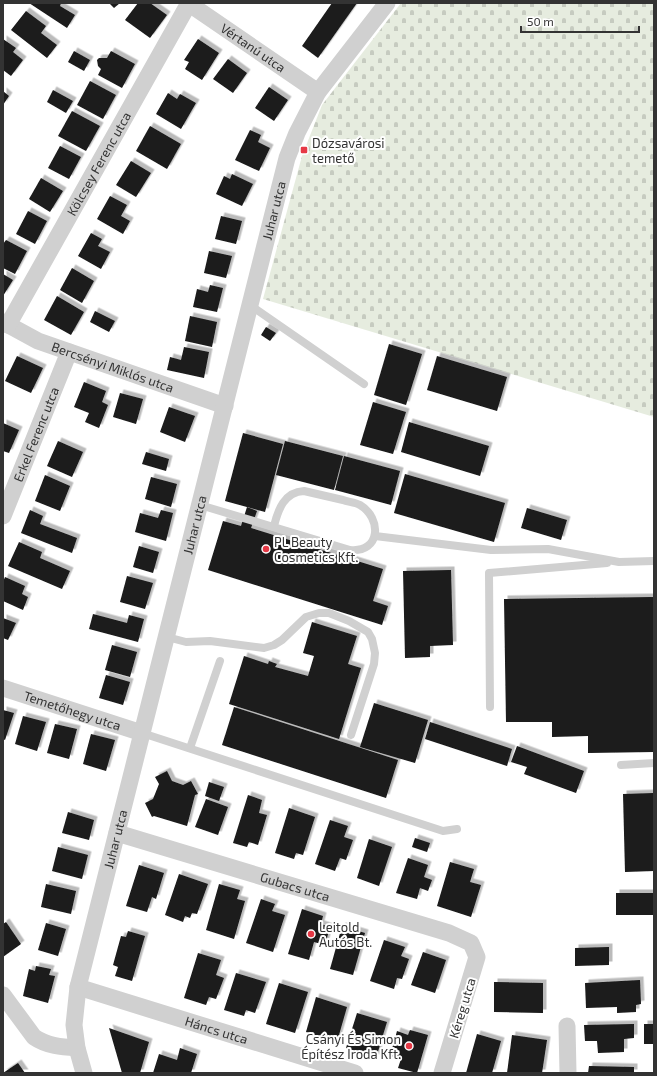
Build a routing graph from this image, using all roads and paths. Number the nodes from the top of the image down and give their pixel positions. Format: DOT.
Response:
graph roads {
  1 [pos="188,3"];
  2 [pos="387,3"];
  3 [pos="318,92"];
  4 [pos="250,305"];
  5 [pos="5,323"];
  6 [pos="69,352"];
  7 [pos="364,384"];
  8 [pos="225,406"];
  9 [pos="200,505"];
  10 [pos="3,516"];
  11 [pos="274,526"];
  12 [pos="375,536"];
  13 [pos="654,561"];
  14 [pos="619,562"];
  15 [pos="167,637"];
  16 [pos="220,662"];
  17 [pos="3,688"];
  18 [pos="490,708"];
  19 [pos="142,732"];
  20 [pos="351,735"];
  21 [pos="190,748"];
  22 [pos="654,763"];
  23 [pos="621,765"];
  24 [pos="457,828"];
  25 [pos="117,834"];
  26 [pos="471,943"];
  27 [pos="78,987"];
  28 [pos="3,995"];
  29 [pos="567,1026"];
  30 [pos="77,1048"];
  31 [pos="84,1073"];
  32 [pos="355,1073"];
  33 [pos="442,1073"];
  34 [pos="568,1073"];
  1 -- 3 [label="street, Vértanú utca"];
  1 -- 5 [label="street, Kölcsey Ferenc utca"];
  2 -- 3 [label="street, Juhar utca"];
  3 -- 4 [label="street, Juhar utca"];
  4 -- 7 [label="lane"];
  4 -- 8 [label="street, Juhar utca"];
  5 -- 6 [label="street, Bercsényi Miklós utca"];
  6 -- 8 [label="street, Bercsényi Miklós utca"];
  6 -- 10 [label="street, Erkel Ferenc utca"];
  8 -- 9 [label="street, Juhar utca"];
  9 -- 11 [label="lane"];
  9 -- 15 [label="street, Juhar utca"];
  11 -- 12 [label="lane"];
  11 -- 12 [label="lane"];
  12 -- 14 [label="lane"];
  13 -- 14 [label="lane"];
  14 -- 18 [label="lane"];
  15 -- 19 [label="street, Juhar utca"];
  15 -- 20 [label="lane"];
  16 -- 21 [label="lane"];
  17 -- 19 [label="street, Temetőhegy utca"];
  19 -- 21 [label="lane"];
  19 -- 25 [label="street, Juhar utca"];
  21 -- 24 [label="lane"];
  22 -- 23 [label="lane"];
  25 -- 26 [label="street, Gubacs utca"];
  25 -- 27 [label="street, Juhar utca"];
  26 -- 33 [label="street, Kéreg utca"];
  27 -- 30 [label="street, Juhar utca"];
  27 -- 32 [label="street, Háncs utca"];
  28 -- 30 [label="street"];
  29 -- 34 [label="street"];
  30 -- 31 [label="street, Juhar utca"];
}
